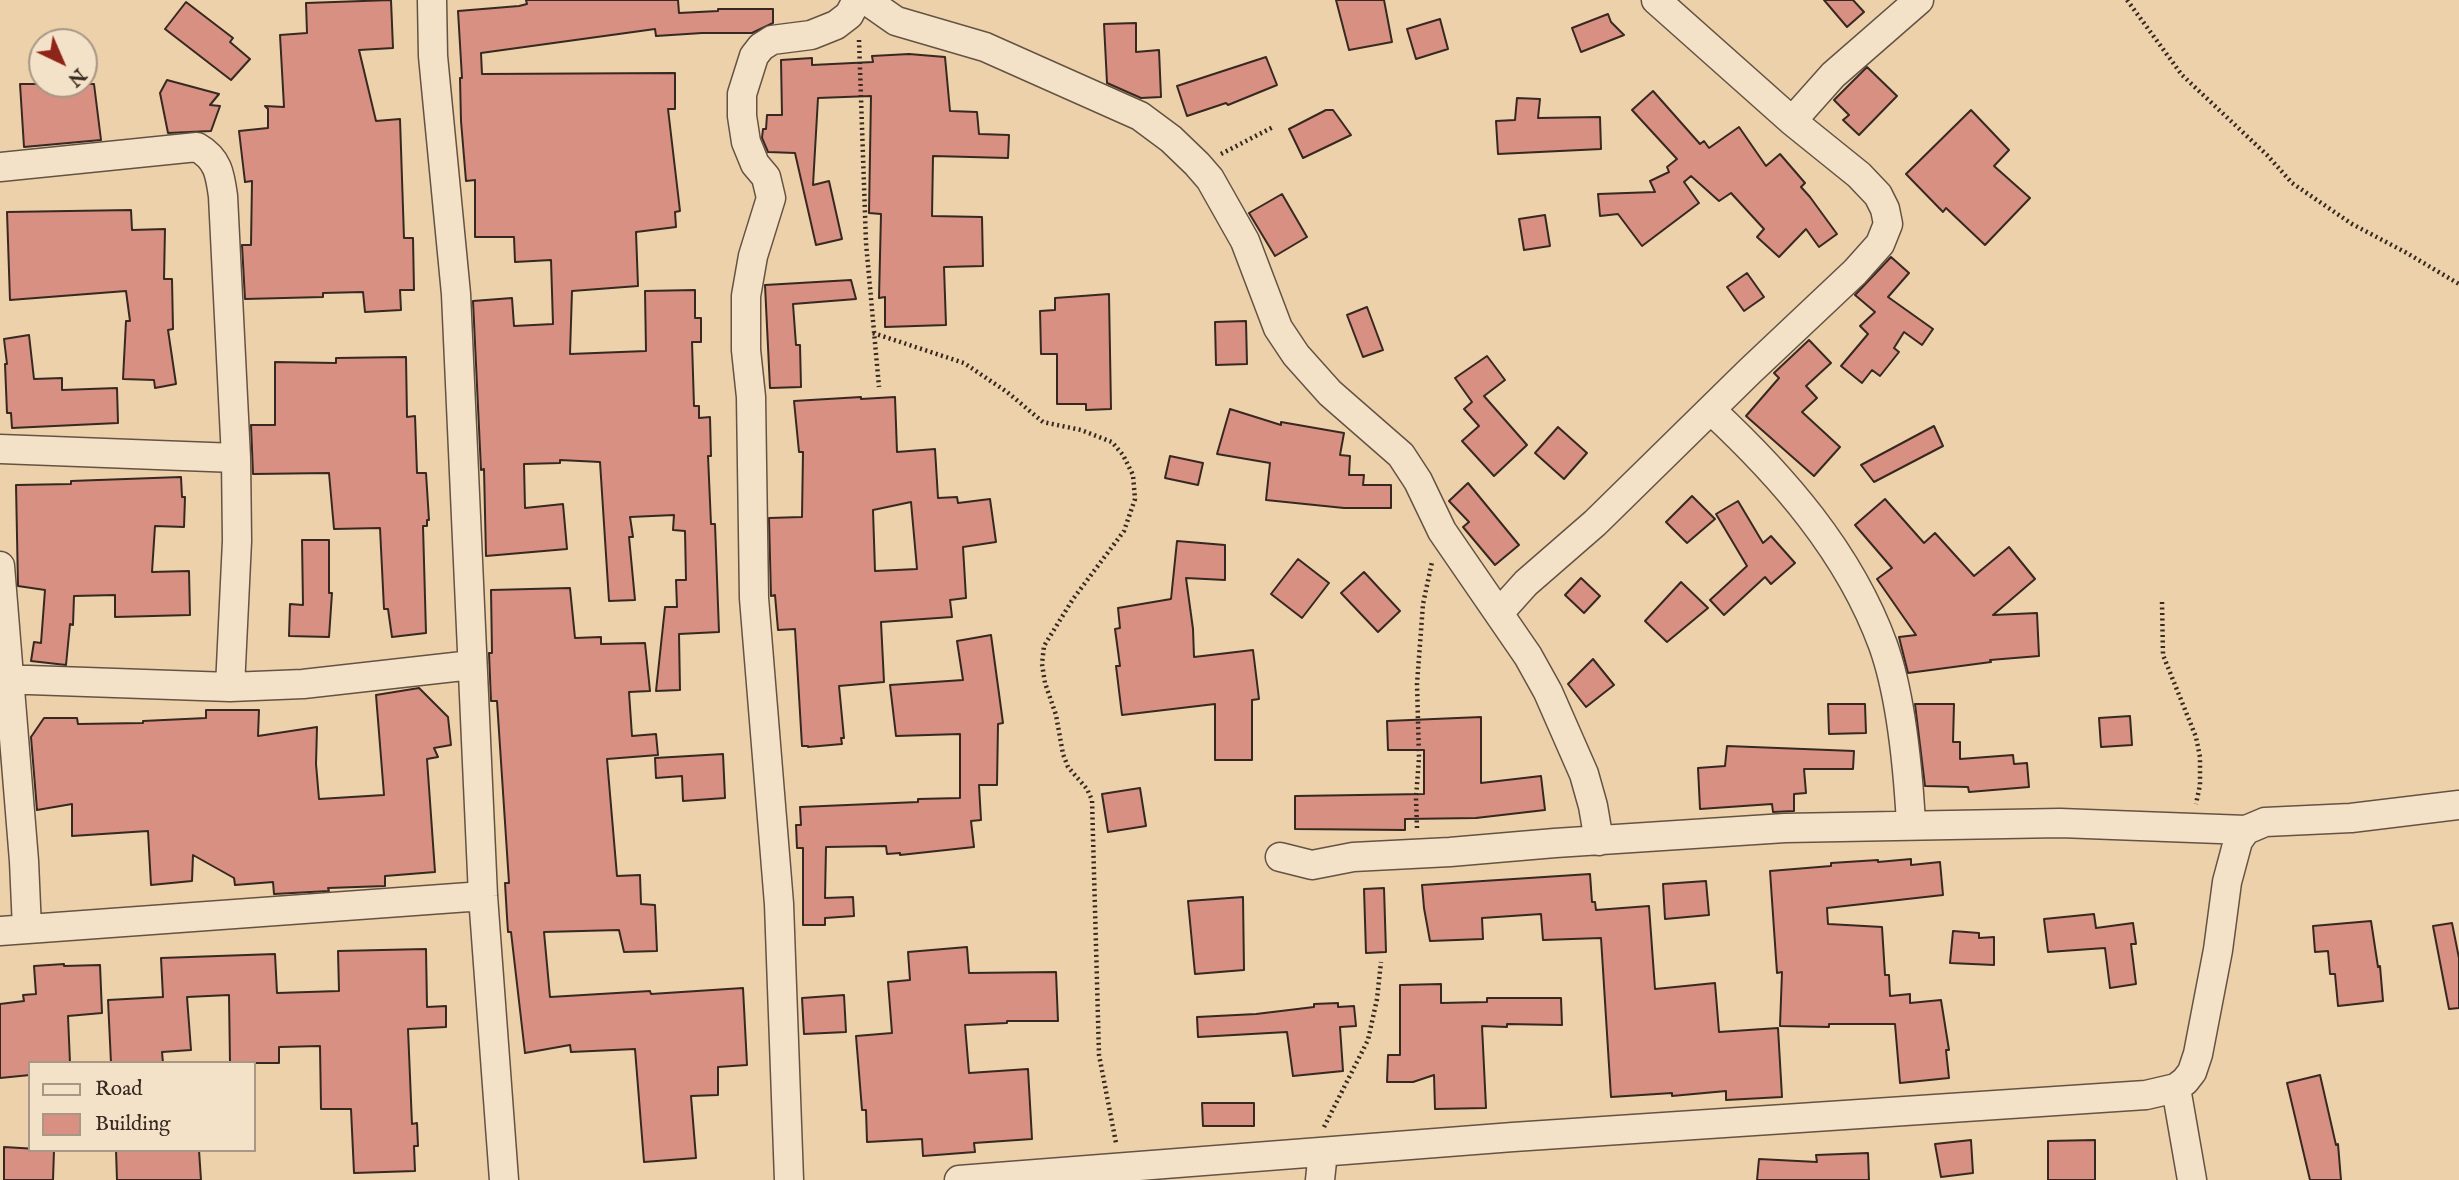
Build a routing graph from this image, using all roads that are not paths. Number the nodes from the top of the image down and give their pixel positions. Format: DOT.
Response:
graph roads {
  1 [pos="432,0"];
  2 [pos="1656,0"];
  3 [pos="1919,0"];
  4 [pos="860,1"];
  5 [pos="1792,121"];
  6 [pos="0,167"];
  7 [pos="1711,410"];
  8 [pos="0,449"];
  9 [pos="236,458"];
  10 [pos="0,566"];
  11 [pos="1499,613"];
  12 [pos="472,665"];
  13 [pos="4,679"];
  14 [pos="230,687"];
  15 [pos="2459,805"];
  16 [pos="1911,824"];
  17 [pos="2246,830"];
  18 [pos="1599,841"];
  19 [pos="1280,857"];
  20 [pos="483,896"];
  21 [pos="14,930"];
  22 [pos="2175,1088"];
  23 [pos="1322,1166"];
  24 [pos="504,1180"];
  25 [pos="789,1180"];
  26 [pos="959,1180"];
  27 [pos="2192,1180"];
  1 -- 12 [label="street"];
  2 -- 5 [label="street"];
  3 -- 5 [label="street"];
  4 -- 11 [label="street"];
  4 -- 25 [label="street"];
  5 -- 7 [label="street"];
  6 -- 9 [label="street"];
  7 -- 11 [label="street"];
  7 -- 16 [label="street"];
  8 -- 9 [label="street"];
  9 -- 14 [label="street"];
  10 -- 13 [label="street"];
  11 -- 18 [label="street"];
  12 -- 14 [label="street"];
  12 -- 20 [label="street"];
  13 -- 14 [label="street"];
  13 -- 21 [label="street"];
  15 -- 17 [label="street"];
  16 -- 17 [label="street"];
  16 -- 18 [label="street"];
  17 -- 22 [label="street"];
  18 -- 19 [label="street"];
  20 -- 21 [label="street"];
  20 -- 24 [label="street"];
  22 -- 23 [label="street"];
  22 -- 27 [label="street"];
  23 -- 26 [label="street"];
}
